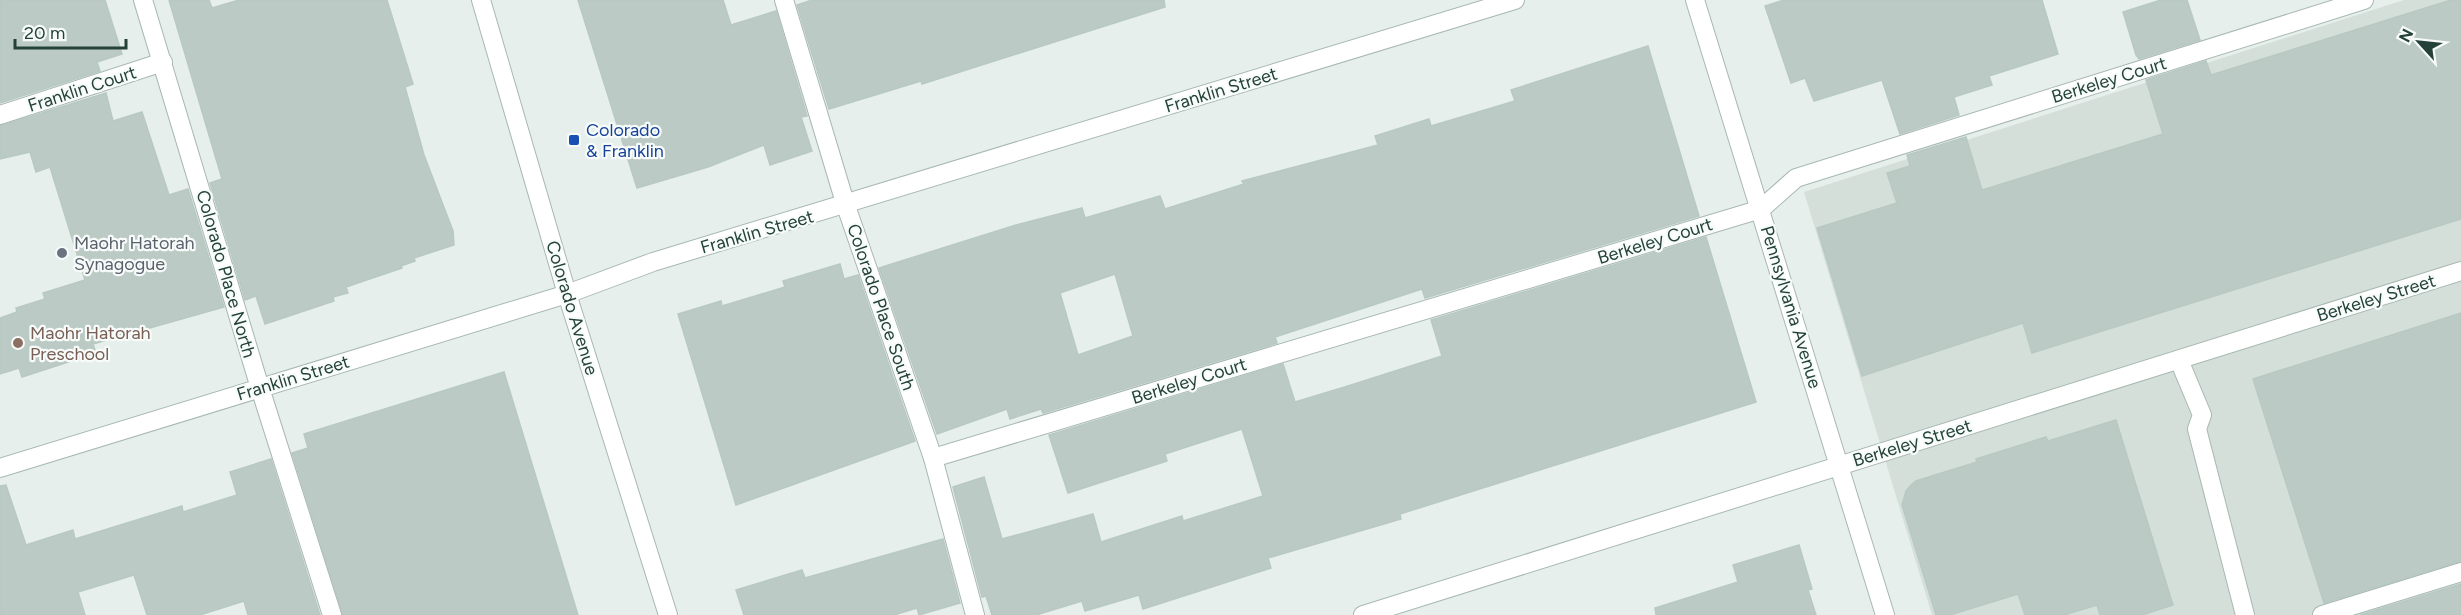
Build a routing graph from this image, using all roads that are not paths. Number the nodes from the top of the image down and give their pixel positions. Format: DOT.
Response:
graph roads {
  1 [pos="144,0"];
  2 [pos="480,0"];
  3 [pos="784,0"];
  4 [pos="1515,0"];
  5 [pos="1695,0"];
  6 [pos="2364,0"];
  7 [pos="163,62"];
  8 [pos="0,115"];
  9 [pos="846,206"];
  10 [pos="1761,209"];
  11 [pos="2461,271"];
  12 [pos="567,294"];
  13 [pos="2179,360"];
  14 [pos="260,388"];
  15 [pos="933,458"];
  16 [pos="1839,466"];
  17 [pos="0,468"];
  18 [pos="2461,572"];
  19 [pos="333,615"];
  20 [pos="668,615"];
  21 [pos="975,615"];
  22 [pos="1363,615"];
  23 [pos="1885,615"];
  24 [pos="2245,615"];
  25 [pos="2322,615"];
  1 -- 7 [label="street, Colorado Place North"];
  2 -- 12 [label="street, Colorado Avenue"];
  3 -- 9 [label="street, Colorado Place South"];
  4 -- 9 [label="street, Franklin Street"];
  5 -- 10 [label="street, Pennsylvania Avenue"];
  6 -- 10 [label="street, Berkeley Court"];
  7 -- 8 [label="street, Franklin Court"];
  7 -- 14 [label="street, Colorado Place North"];
  9 -- 12 [label="street, Franklin Street"];
  9 -- 15 [label="street, Colorado Place South"];
  10 -- 15 [label="street, Berkeley Court"];
  10 -- 16 [label="street, Pennsylvania Avenue"];
  11 -- 13 [label="street, Berkeley Street"];
  12 -- 14 [label="street, Franklin Street"];
  12 -- 20 [label="street, Colorado Avenue"];
  13 -- 16 [label="street, Berkeley Street"];
  13 -- 24 [label="street"];
  14 -- 17 [label="street, Franklin Street"];
  14 -- 19 [label="street, Colorado Place North"];
  15 -- 21 [label="street, Colorado Place South"];
  16 -- 22 [label="street, Berkeley Street"];
  16 -- 23 [label="street, Pennsylvania Avenue"];
  18 -- 25 [label="street"];
}
